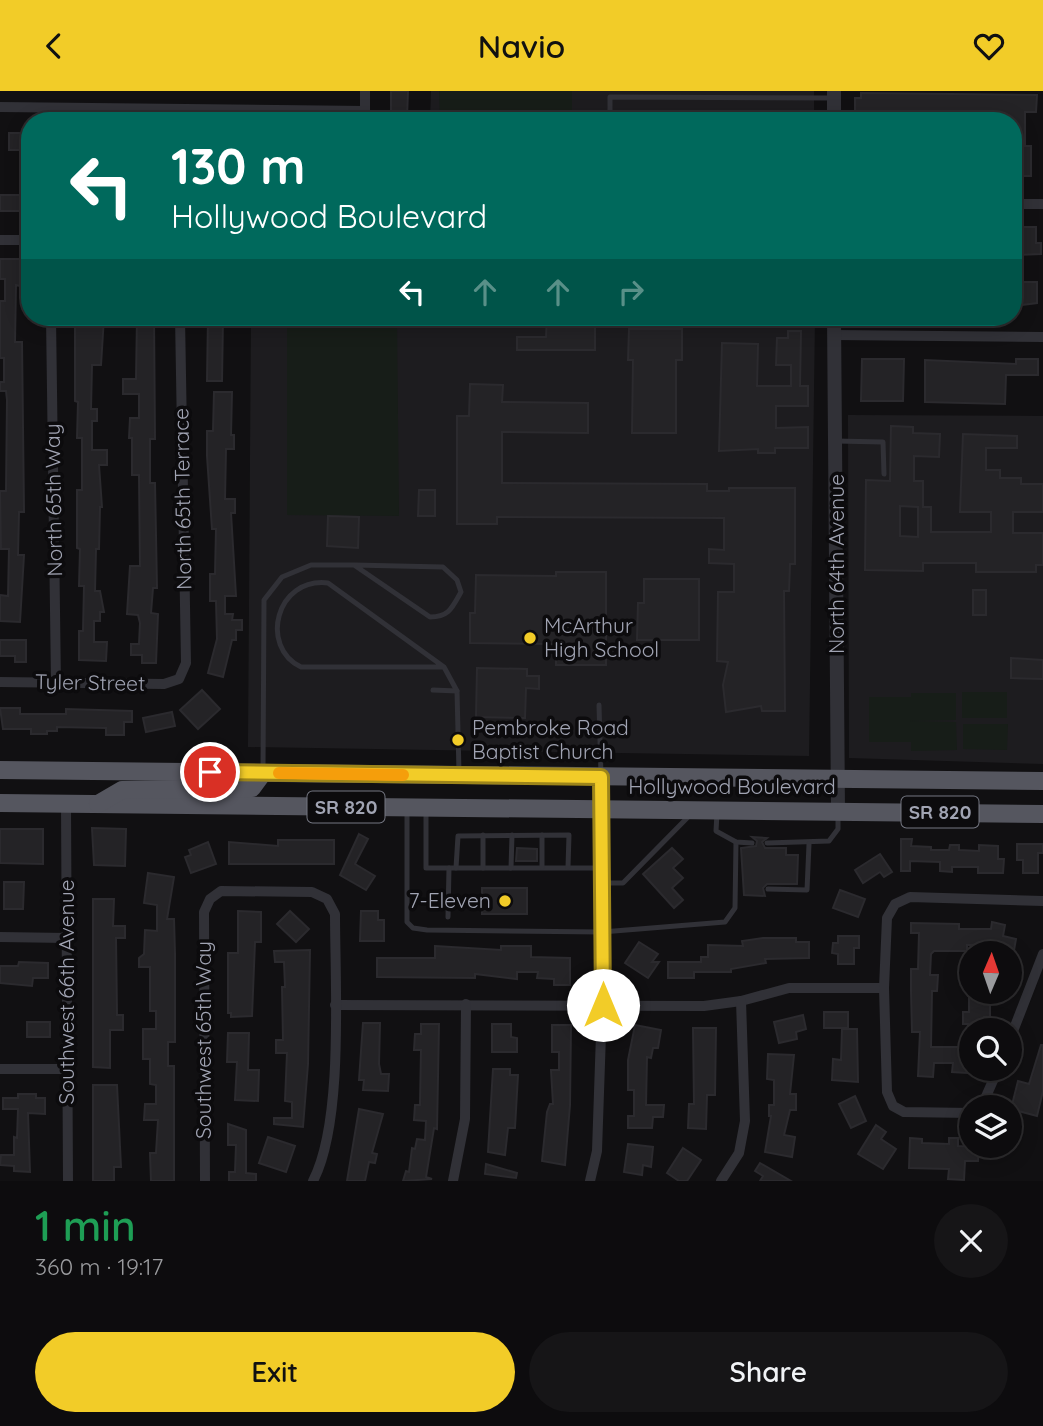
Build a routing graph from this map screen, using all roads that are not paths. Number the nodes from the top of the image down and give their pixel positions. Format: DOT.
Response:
graph roads {
  1 [pos="365,91"];
  2 [pos="834,95"];
  3 [pos="0,107"];
  4 [pos="180,109"];
  5 [pos="610,112"];
  6 [pos="1022,204"];
  7 [pos="1043,204"];
  8 [pos="0,240"];
  9 [pos="21,240"];
  10 [pos="51,326"];
  11 [pos="180,326"];
  12 [pos="834,326"];
  13 [pos="834,335"];
  14 [pos="1043,337"];
  15 [pos="836,441"];
  16 [pos="884,474"];
  17 [pos="354,565"];
  18 [pos="444,667"];
  19 [pos="179,679"];
  20 [pos="0,682"];
  21 [pos="56,683"];
  22 [pos="433,690"];
  23 [pos="457,691"];
  24 [pos="599,705"];
  25 [pos="0,771"];
  26 [pos="263,773"];
  27 [pos="459,775"];
  28 [pos="601,777"];
  29 [pos="838,780"];
  30 [pos="1043,782"];
  31 [pos="0,803"];
  32 [pos="66,804"];
  33 [pos="98,804"];
  34 [pos="407,807"];
  35 [pos="426,807"];
  36 [pos="601,809"];
  37 [pos="695,810"];
  38 [pos="717,810"];
  39 [pos="838,810"];
  40 [pos="1043,814"];
  41 [pos="483,835"];
  42 [pos="512,835"];
  43 [pos="542,835"];
  44 [pos="736,842"];
  45 [pos="752,843"];
  46 [pos="767,843"];
  47 [pos="808,844"];
  48 [pos="542,867"];
  49 [pos="568,867"];
  50 [pos="452,868"];
  51 [pos="483,868"];
  52 [pos="511,868"];
  53 [pos="601,868"];
  54 [pos="602,883"];
  55 [pos="768,889"];
  56 [pos="1043,901"];
  57 [pos="448,917"];
  58 [pos="602,932"];
  59 [pos="0,937"];
  60 [pos="67,938"];
  61 [pos="1043,954"];
  62 [pos="884,988"];
  63 [pos="741,1001"];
  64 [pos="466,1004"];
  65 [pos="603,1005"];
  66 [pos="335,1006"];
  67 [pos="1018,1018"];
  68 [pos="0,1069"];
  69 [pos="67,1069"];
  70 [pos="959,1113"];
  71 [pos="68,1181"];
  72 [pos="205,1181"];
  73 [pos="313,1181"];
  74 [pos="453,1181"];
  75 [pos="590,1181"];
  76 [pos="721,1181"];
  1 -- 4 [label="street"];
  2 -- 5 [label="lane"];
  3 -- 4 [label="street"];
  6 -- 7 [label="street"];
  8 -- 9 [label="street"];
  10 -- 21 [label="street, North 65th Way"];
  11 -- 19 [label="street, North 65th Terrace"];
  12 -- 13 [label="street, North 64th Avenue"];
  13 -- 14 [label="street"];
  13 -- 15 [label="street, North 64th Avenue"];
  15 -- 16 [label="lane"];
  15 -- 29 [label="street, North 64th Avenue"];
  17 -- 17 [label="lane"];
  17 -- 26 [label="lane"];
  18 -- 18 [label="lane"];
  18 -- 23 [label="lane"];
  19 -- 21 [label="street, Tyler Street"];
  20 -- 21 [label="street, Tyler Street"];
  22 -- 23 [label="lane"];
  23 -- 27 [label="lane"];
  24 -- 28 [label="lane"];
  25 -- 26 [label="highway, Hollywood Boulevard / SR 820"];
  26 -- 27 [label="highway, Hollywood Boulevard / SR 820"];
  26 -- 33 [label="highway"];
  27 -- 28 [label="highway, Hollywood Boulevard / SR 820"];
  28 -- 29 [label="highway, Hollywood Boulevard / SR 820"];
  28 -- 36 [label="street"];
  29 -- 30 [label="highway, Hollywood Boulevard / SR 820"];
  29 -- 39 [label="street, North 64th Avenue"];
  31 -- 32 [label="highway, Hollywood Boulevard / SR 820"];
  32 -- 33 [label="highway, Hollywood Boulevard / SR 820"];
  32 -- 60 [label="street, Southwest 66th Avenue"];
  33 -- 34 [label="highway, Hollywood Boulevard / SR 820"];
  34 -- 35 [label="highway, Hollywood Boulevard / SR 820"];
  34 -- 58 [label="lane"];
  35 -- 36 [label="highway, Hollywood Boulevard / SR 820"];
  35 -- 50 [label="lane"];
  36 -- 37 [label="highway, Hollywood Boulevard / SR 820"];
  36 -- 53 [label="street"];
  37 -- 38 [label="highway, Hollywood Boulevard / SR 820"];
  37 -- 54 [label="lane"];
  38 -- 39 [label="highway, Hollywood Boulevard / SR 820"];
  38 -- 44 [label="lane"];
  39 -- 40 [label="highway, Hollywood Boulevard / SR 820"];
  39 -- 47 [label="lane"];
  41 -- 42 [label="lane"];
  41 -- 50 [label="lane"];
  41 -- 51 [label="lane"];
  42 -- 43 [label="lane"];
  42 -- 52 [label="lane"];
  43 -- 48 [label="lane"];
  43 -- 49 [label="lane"];
  44 -- 45 [label="lane"];
  44 -- 58 [label="lane"];
  46 -- 47 [label="lane"];
  47 -- 55 [label="lane"];
  48 -- 49 [label="lane"];
  48 -- 52 [label="lane"];
  49 -- 53 [label="lane"];
  50 -- 51 [label="lane"];
  50 -- 57 [label="lane"];
  51 -- 52 [label="lane"];
  53 -- 54 [label="street"];
  54 -- 58 [label="street"];
  56 -- 62 [label="street"];
  58 -- 65 [label="street"];
  59 -- 60 [label="street"];
  60 -- 69 [label="street, Southwest 66th Avenue"];
  61 -- 67 [label="street"];
  62 -- 63 [label="street"];
  62 -- 70 [label="street"];
  63 -- 65 [label="street"];
  63 -- 76 [label="street"];
  64 -- 65 [label="street"];
  64 -- 66 [label="street"];
  64 -- 74 [label="street"];
  65 -- 75 [label="street"];
  66 -- 72 [label="street, Southwest 65th Way"];
  66 -- 73 [label="street"];
  68 -- 69 [label="street"];
  69 -- 71 [label="street, Southwest 66th Avenue"];
}
